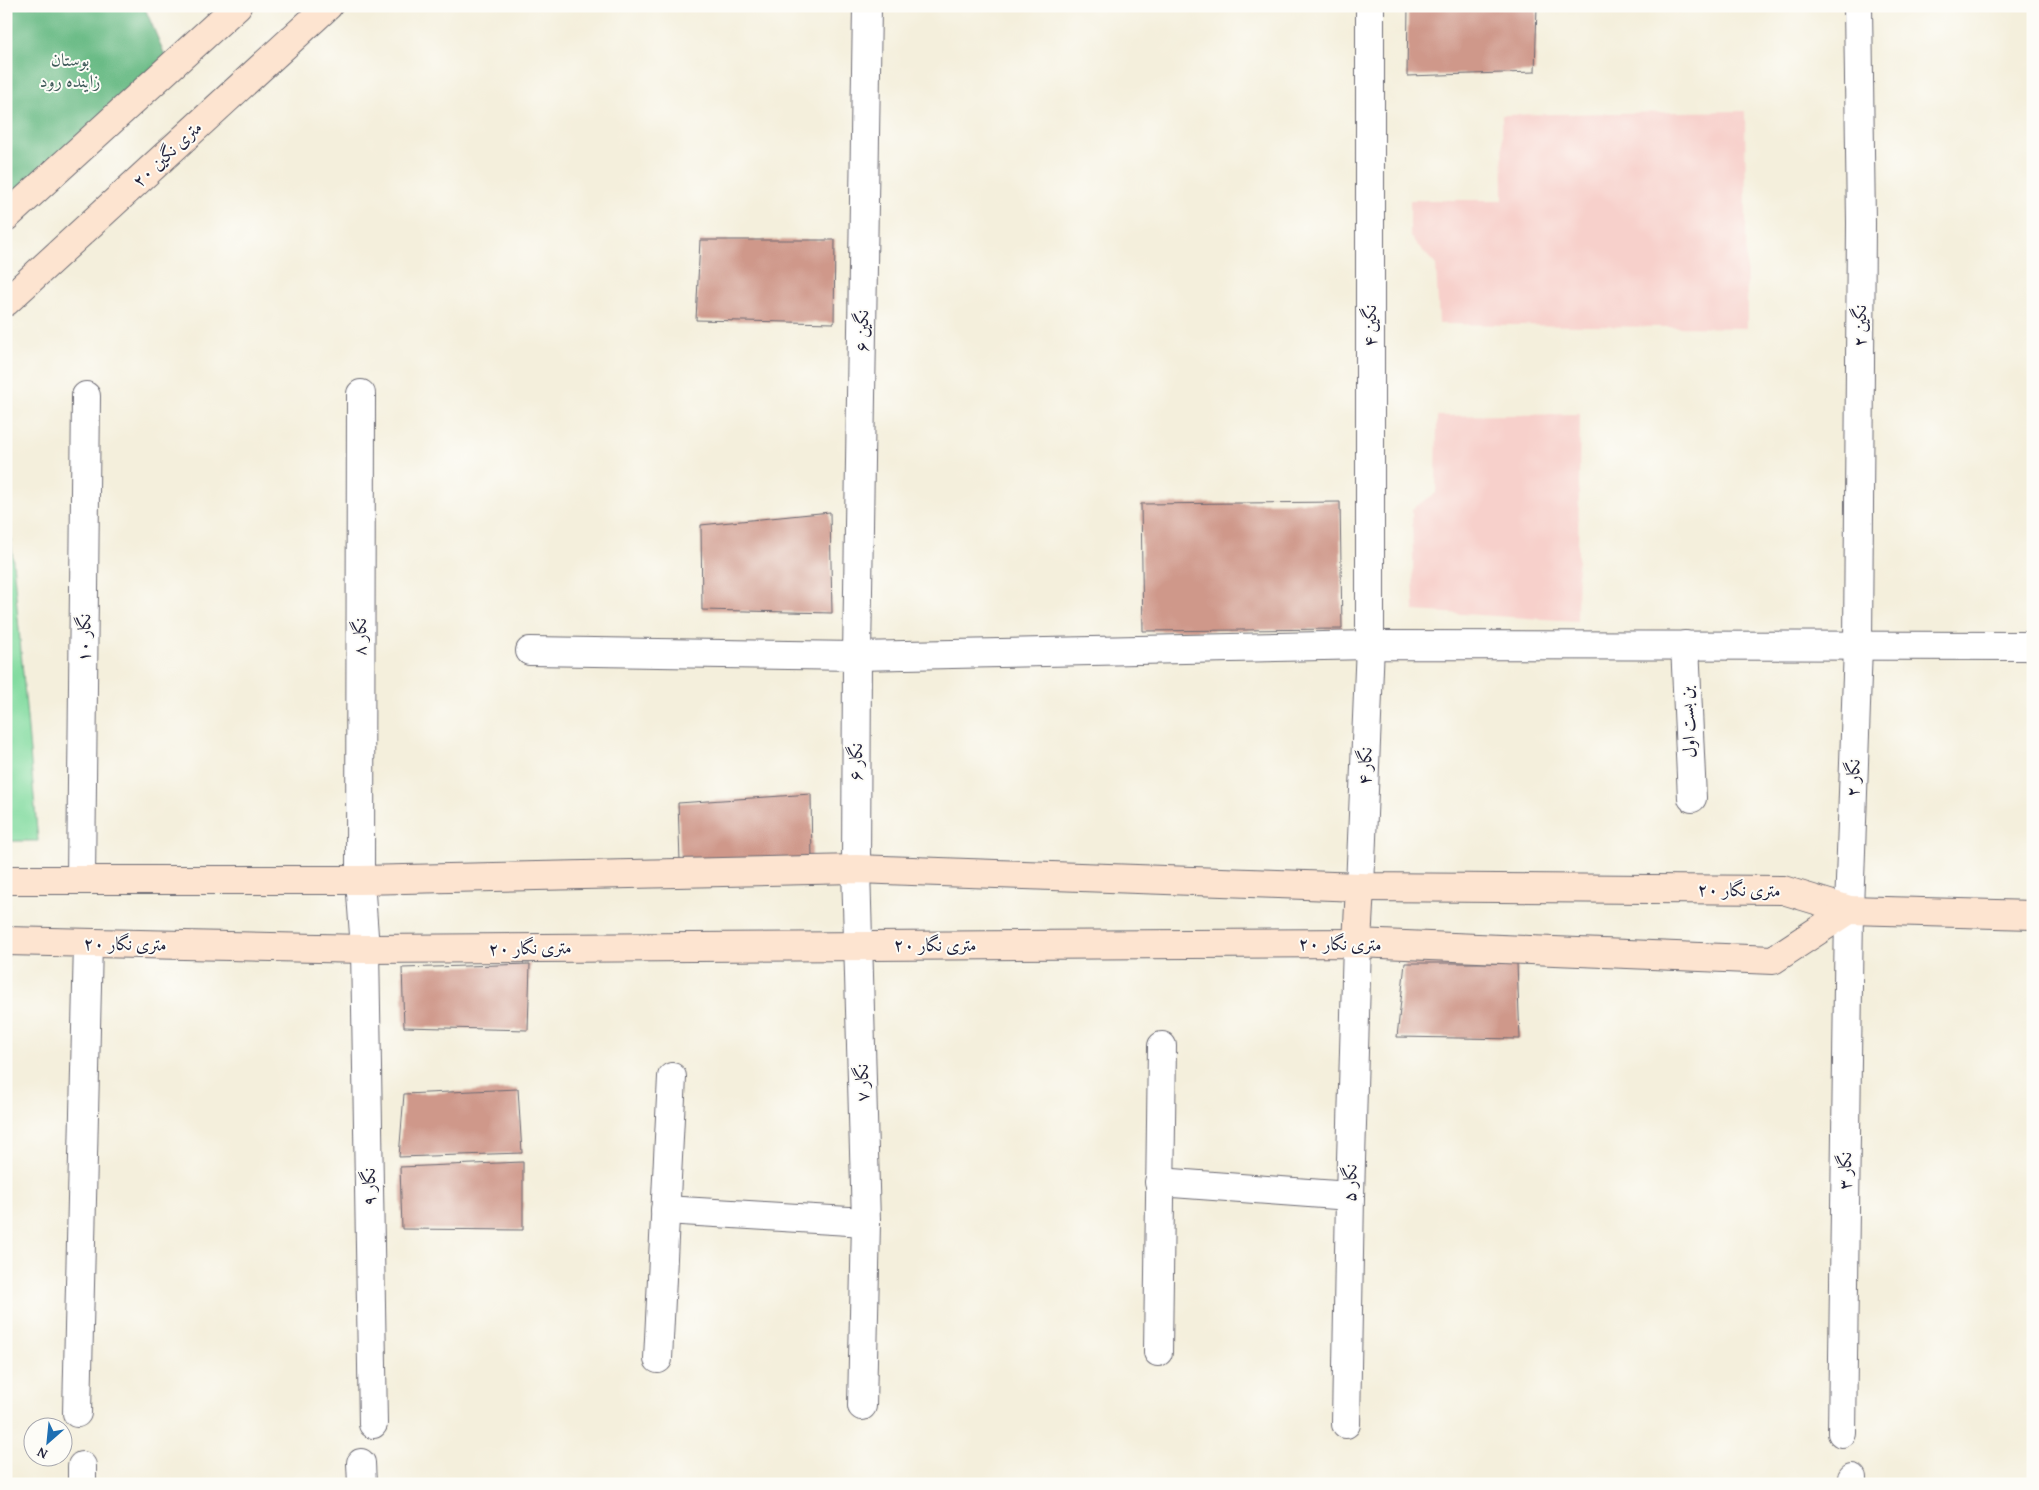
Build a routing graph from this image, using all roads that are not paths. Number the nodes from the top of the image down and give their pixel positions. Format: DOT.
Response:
graph roads {
  1 [pos="237,6"];
  2 [pos="328,6"];
  3 [pos="867,6"];
  4 [pos="1370,6"];
  5 [pos="1858,6"];
  6 [pos="6,217"];
  7 [pos="6,302"];
  8 [pos="361,394"];
  9 [pos="86,396"];
  10 [pos="1370,645"];
  11 [pos="1685,645"];
  12 [pos="1858,646"];
  13 [pos="2033,646"];
  14 [pos="530,651"];
  15 [pos="856,656"];
  16 [pos="1692,798"];
  17 [pos="856,869"];
  18 [pos="6,880"];
  19 [pos="81,880"];
  20 [pos="360,880"];
  21 [pos="1360,887"];
  22 [pos="1849,910"];
  23 [pos="2033,916"];
  24 [pos="6,941"];
  25 [pos="88,943"];
  26 [pos="1357,943"];
  27 [pos="859,945"];
  28 [pos="365,949"];
  29 [pos="1162,1046"];
  30 [pos="672,1077"];
  31 [pos="1160,1182"];
  32 [pos="1350,1196"];
  33 [pos="665,1210"];
  34 [pos="866,1222"];
  35 [pos="1158,1352"];
  36 [pos="658,1359"];
  37 [pos="862,1406"];
  38 [pos="77,1413"];
  39 [pos="373,1424"];
  40 [pos="1346,1424"];
  41 [pos="1842,1433"];
  1 -- 6 [label="street"];
  2 -- 7 [label="street, ۲۰ متری نگین"];
  3 -- 15 [label="street, نگین ۶"];
  4 -- 10 [label="street, نگین ۴"];
  5 -- 12 [label="street, نگین ۲"];
  8 -- 20 [label="street, نگار ۸"];
  9 -- 19 [label="street, نگار ۱۰"];
  10 -- 11 [label="street"];
  10 -- 15 [label="street"];
  10 -- 21 [label="street, نگار ۴"];
  11 -- 12 [label="street"];
  11 -- 16 [label="street, بن بست اول"];
  12 -- 13 [label="street"];
  12 -- 22 [label="street, نگار ۲"];
  14 -- 15 [label="street"];
  15 -- 17 [label="street, نگار ۶"];
  17 -- 20 [label="street, ۲۰ متری نگار"];
  17 -- 21 [label="street, ۲۰ متری نگار"];
  17 -- 27 [label="street, نگار ۶"];
  18 -- 19 [label="street, ۲۰ متری نگار"];
  19 -- 20 [label="street, ۲۰ متری نگار"];
  20 -- 28 [label="street, نگار ۸"];
  21 -- 22 [label="street, ۲۰ متری نگار"];
  21 -- 26 [label="street"];
  22 -- 23 [label="street, ۲۰ متری نگار"];
  22 -- 26 [label="street, ۲۰ متری نگار"];
  22 -- 41 [label="street, نگار ۳"];
  24 -- 25 [label="street, ۲۰ متری نگار"];
  25 -- 28 [label="street, ۲۰ متری نگار"];
  25 -- 38 [label="street"];
  26 -- 27 [label="street, ۲۰ متری نگار"];
  26 -- 32 [label="street, نگار ۵"];
  27 -- 28 [label="street, ۲۰ متری نگار"];
  27 -- 34 [label="street, نگار ۷"];
  28 -- 39 [label="street, نگار ۹"];
  29 -- 31 [label="street"];
  30 -- 33 [label="street"];
  31 -- 32 [label="street"];
  31 -- 35 [label="street"];
  32 -- 40 [label="street, نگار ۵"];
  33 -- 34 [label="street"];
  33 -- 36 [label="street"];
  34 -- 37 [label="street, نگار ۷"];
}
